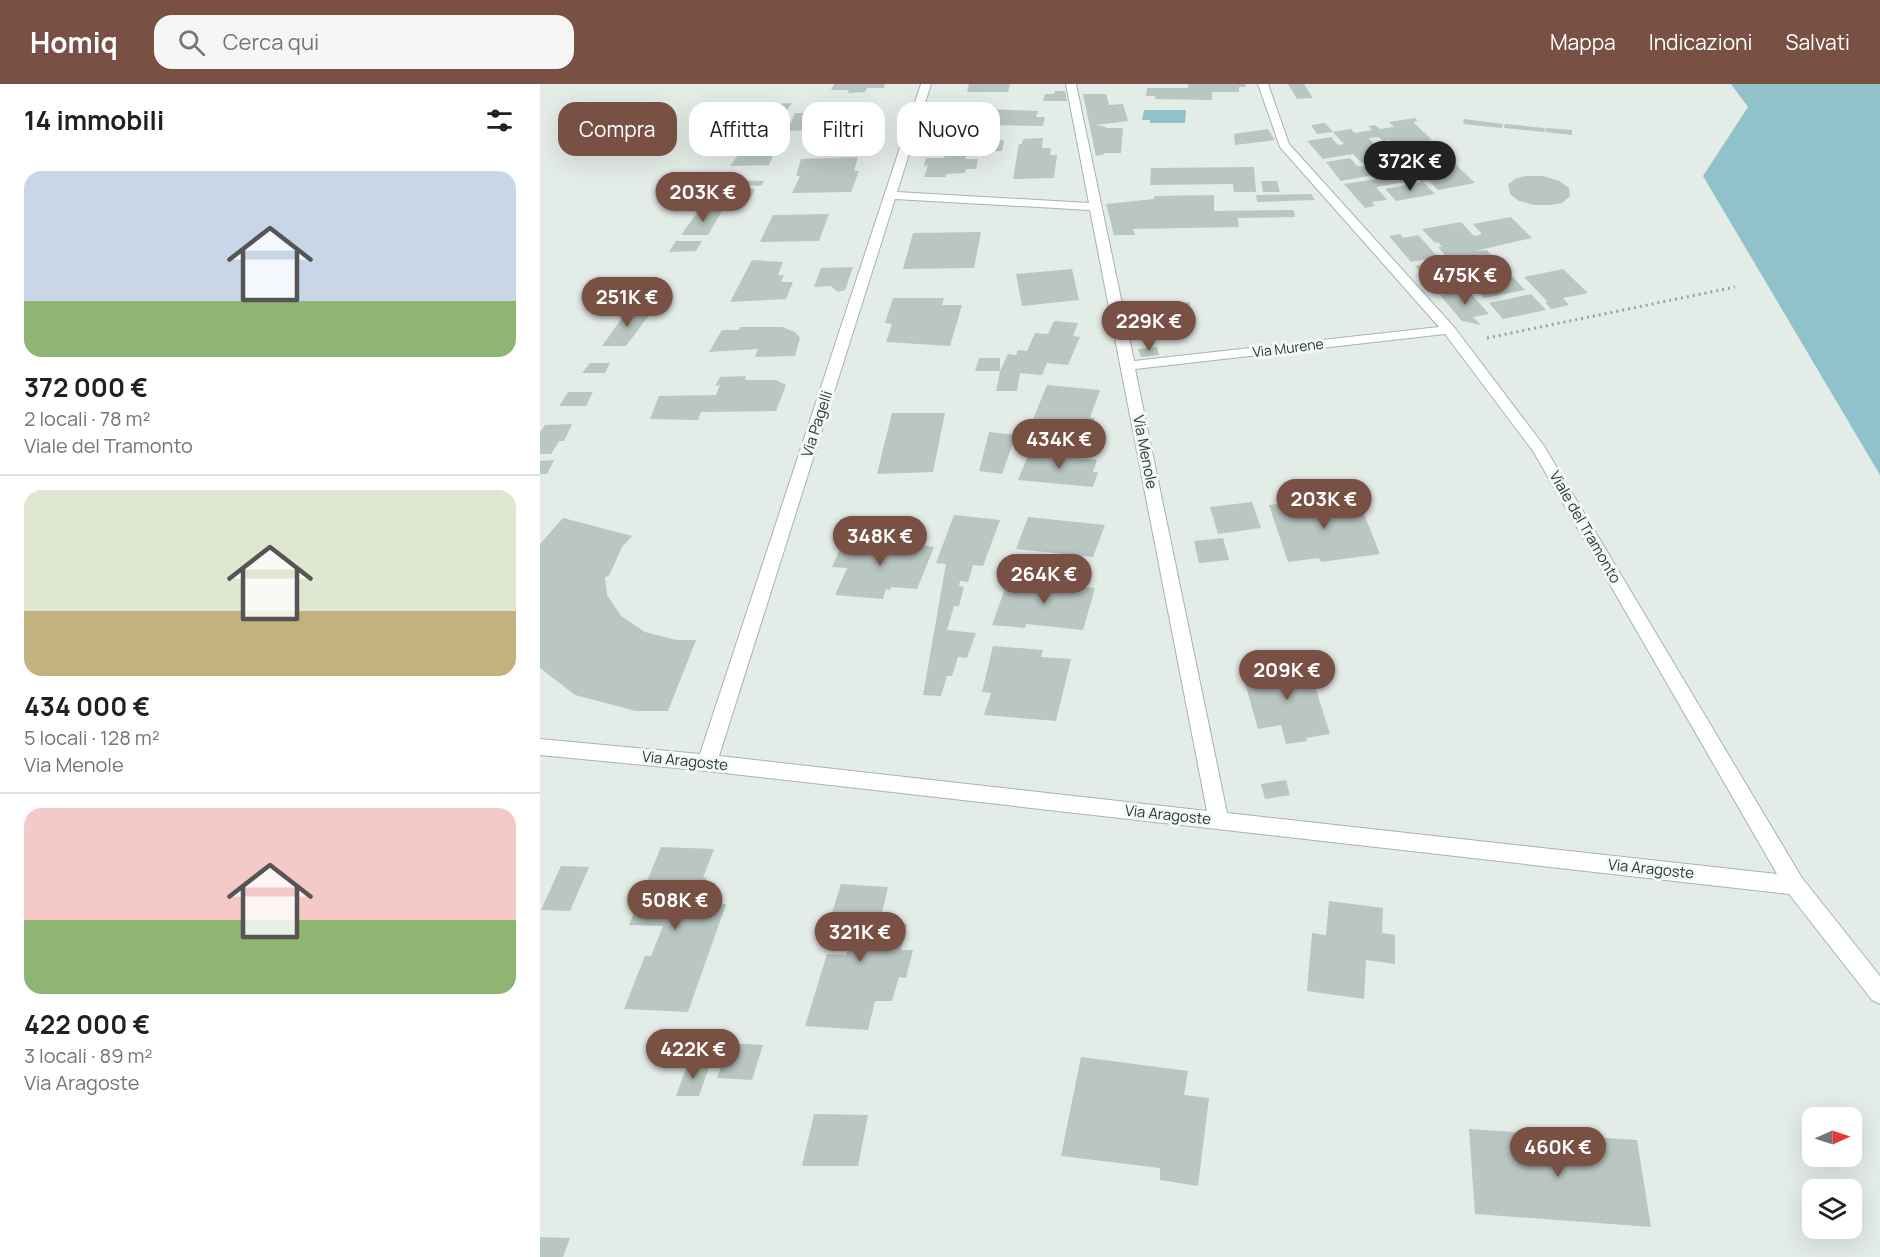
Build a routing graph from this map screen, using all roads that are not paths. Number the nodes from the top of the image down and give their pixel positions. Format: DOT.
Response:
graph roads {
  1 [pos="926,84"];
  2 [pos="1071,84"];
  3 [pos="1263,84"];
  4 [pos="890,195"];
  5 [pos="1096,207"];
  6 [pos="1449,330"];
  7 [pos="1128,366"];
  8 [pos="540,747"];
  9 [pos="707,764"];
  10 [pos="1219,821"];
  11 [pos="1796,885"];
  12 [pos="1880,993"];
  1 -- 4 [label="street, Via Pagelli"];
  2 -- 5 [label="street, Via Menole"];
  3 -- 6 [label="street, Viale del Tramonto"];
  4 -- 5 [label="street"];
  4 -- 9 [label="street, Via Pagelli"];
  5 -- 7 [label="street, Via Menole"];
  6 -- 7 [label="street, Via Murene"];
  6 -- 11 [label="street, Viale del Tramonto"];
  7 -- 10 [label="street, Via Menole"];
  8 -- 9 [label="street, Via Aragoste"];
  9 -- 10 [label="street, Via Aragoste"];
  10 -- 11 [label="street, Via Aragoste"];
  11 -- 12 [label="street, Viale del Tramonto"];
}
